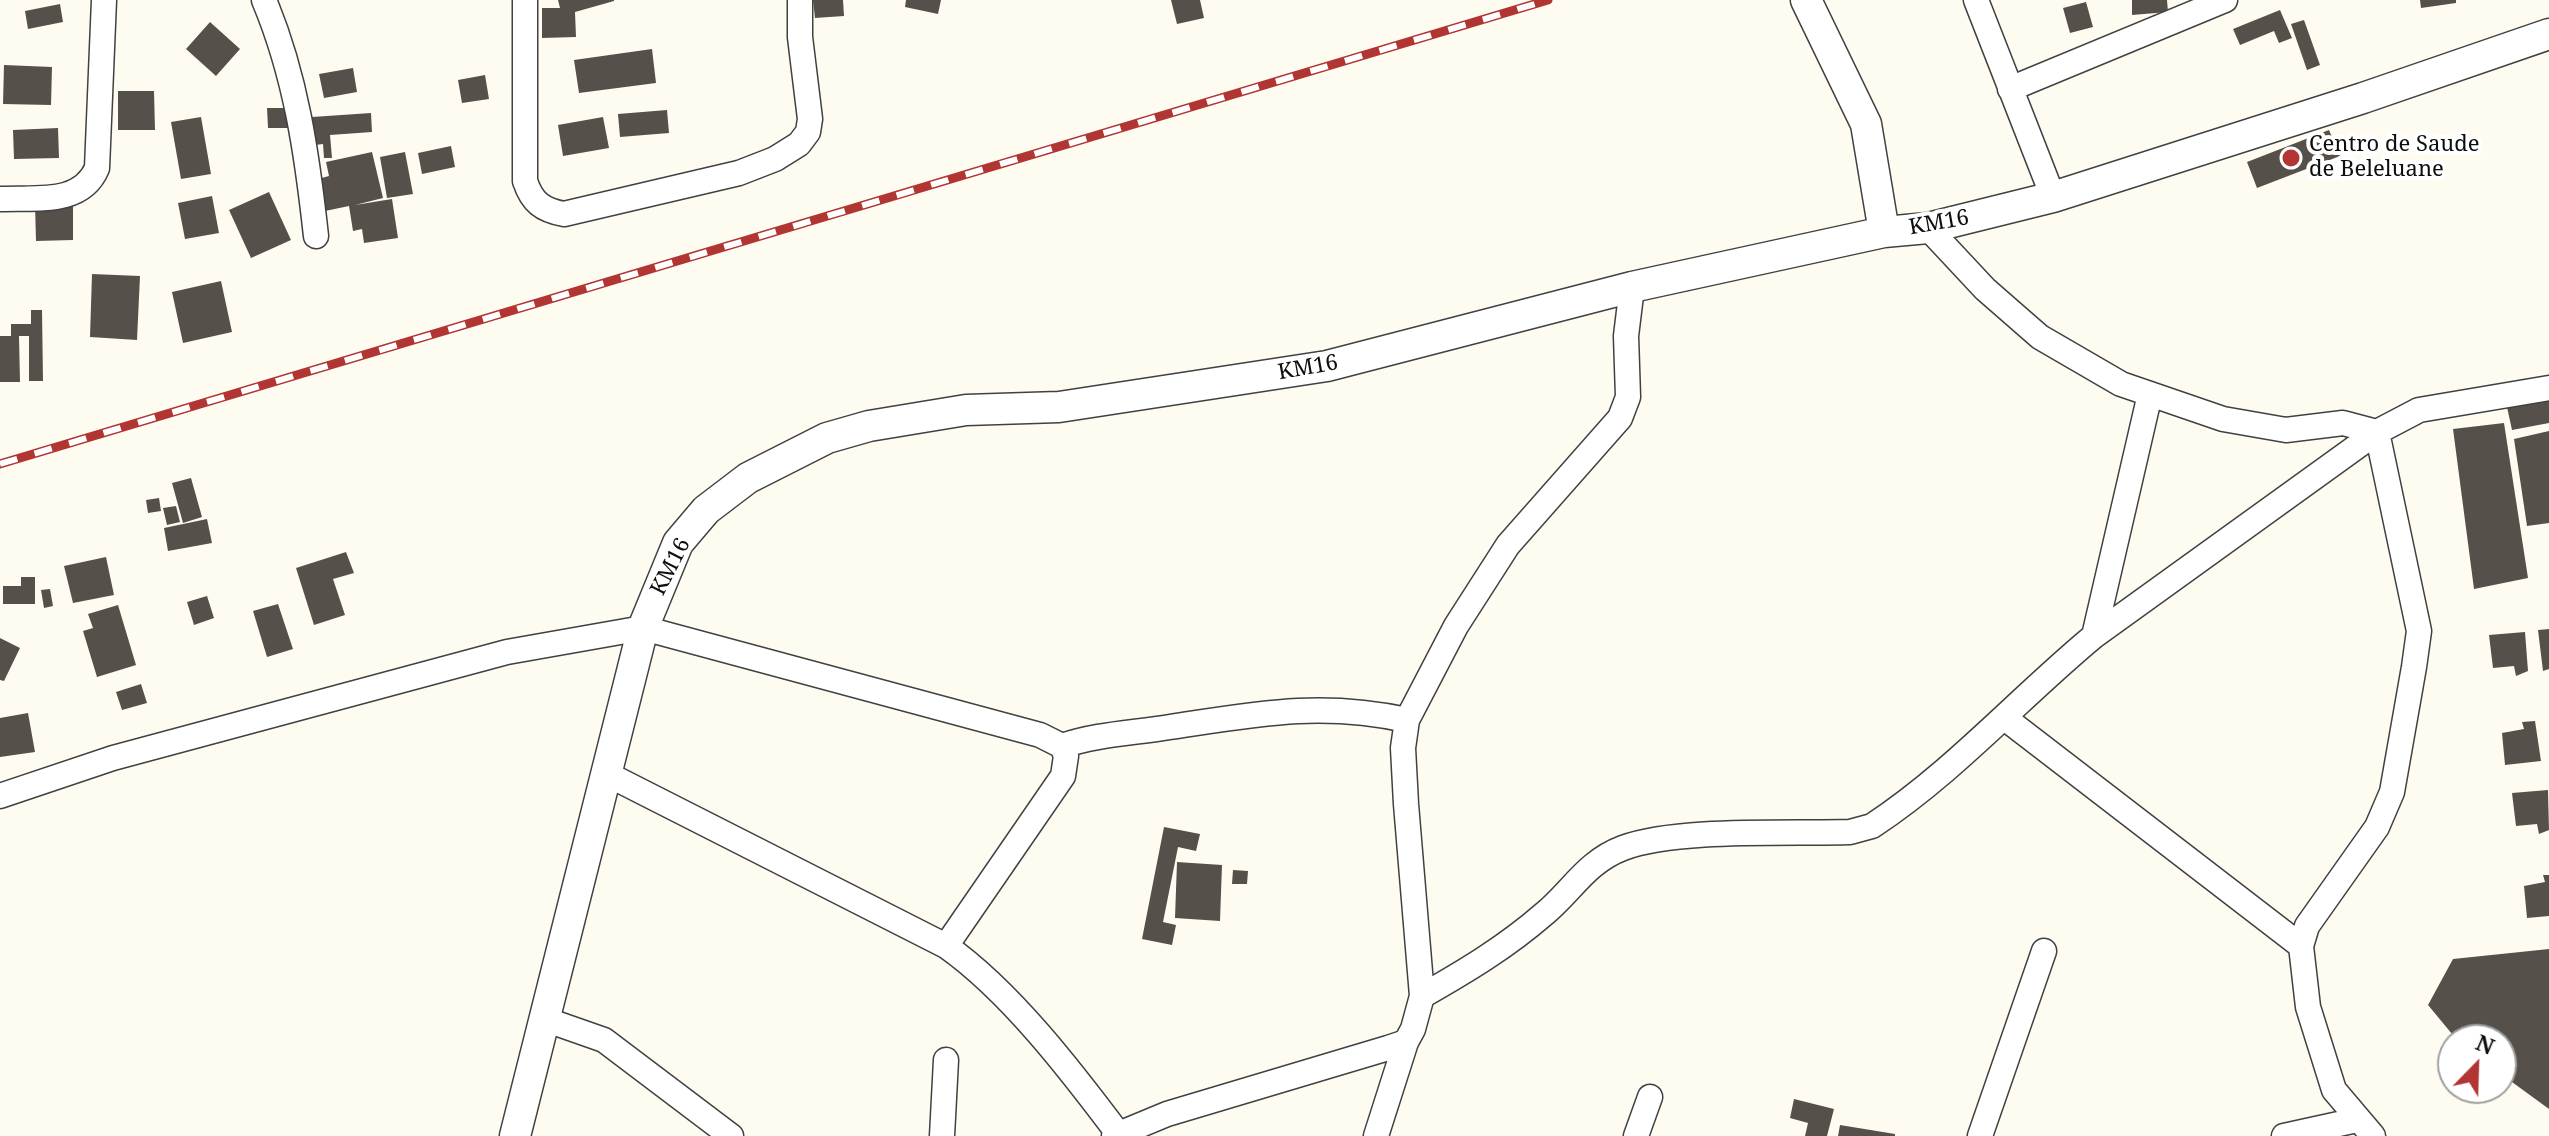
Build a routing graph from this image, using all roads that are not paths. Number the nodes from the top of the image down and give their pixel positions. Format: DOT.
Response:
graph roads {
  1 [pos="104,0"];
  2 [pos="264,0"];
  3 [pos="525,0"];
  4 [pos="800,0"];
  5 [pos="1806,0"];
  6 [pos="1976,0"];
  7 [pos="2225,0"];
  8 [pos="2549,34"];
  9 [pos="2010,89"];
  10 [pos="2053,197"];
  11 [pos="0,199"];
  12 [pos="1928,228"];
  13 [pos="1884,232"];
  14 [pos="316,236"];
  15 [pos="1632,287"];
  16 [pos="2549,388"];
  17 [pos="2150,394"];
  18 [pos="2377,432"];
  19 [pos="643,628"];
  20 [pos="2094,636"];
  21 [pos="2006,719"];
  22 [pos="1407,720"];
  23 [pos="1062,746"];
  24 [pos="605,773"];
  25 [pos="0,796"];
  26 [pos="946,946"];
  27 [pos="2301,946"];
  28 [pos="2044,951"];
  29 [pos="1422,996"];
  30 [pos="544,1019"];
  31 [pos="1406,1042"];
  32 [pos="946,1060"];
  33 [pos="1650,1097"];
  34 [pos="2365,1128"];
  35 [pos="1118,1135"];
  36 [pos="515,1136"];
  37 [pos="731,1136"];
  38 [pos="942,1136"];
  39 [pos="1376,1136"];
  40 [pos="1636,1136"];
  41 [pos="1980,1136"];
  42 [pos="2284,1136"];
  1 -- 11 [label="street"];
  2 -- 14 [label="street"];
  3 -- 4 [label="street"];
  5 -- 13 [label="street"];
  6 -- 9 [label="street"];
  7 -- 9 [label="street"];
  8 -- 10 [label="street, KM16"];
  9 -- 10 [label="street"];
  10 -- 12 [label="street, KM16"];
  12 -- 13 [label="street, KM16"];
  12 -- 17 [label="street"];
  13 -- 15 [label="street, KM16"];
  15 -- 19 [label="street, KM16"];
  15 -- 22 [label="street"];
  16 -- 18 [label="street"];
  17 -- 18 [label="street"];
  17 -- 20 [label="street"];
  18 -- 20 [label="street"];
  18 -- 27 [label="street"];
  19 -- 23 [label="street"];
  19 -- 24 [label="street, KM16"];
  19 -- 25 [label="street"];
  20 -- 21 [label="street"];
  21 -- 27 [label="street"];
  21 -- 29 [label="street"];
  22 -- 23 [label="street"];
  22 -- 29 [label="street"];
  23 -- 26 [label="street"];
  24 -- 26 [label="street"];
  24 -- 30 [label="street, KM16"];
  26 -- 35 [label="street"];
  27 -- 34 [label="street"];
  28 -- 41 [label="street"];
  29 -- 31 [label="street"];
  30 -- 36 [label="street, KM16"];
  30 -- 37 [label="street"];
  31 -- 35 [label="street"];
  31 -- 39 [label="street"];
  32 -- 38 [label="street"];
  33 -- 40 [label="street"];
  34 -- 42 [label="street"];
}
